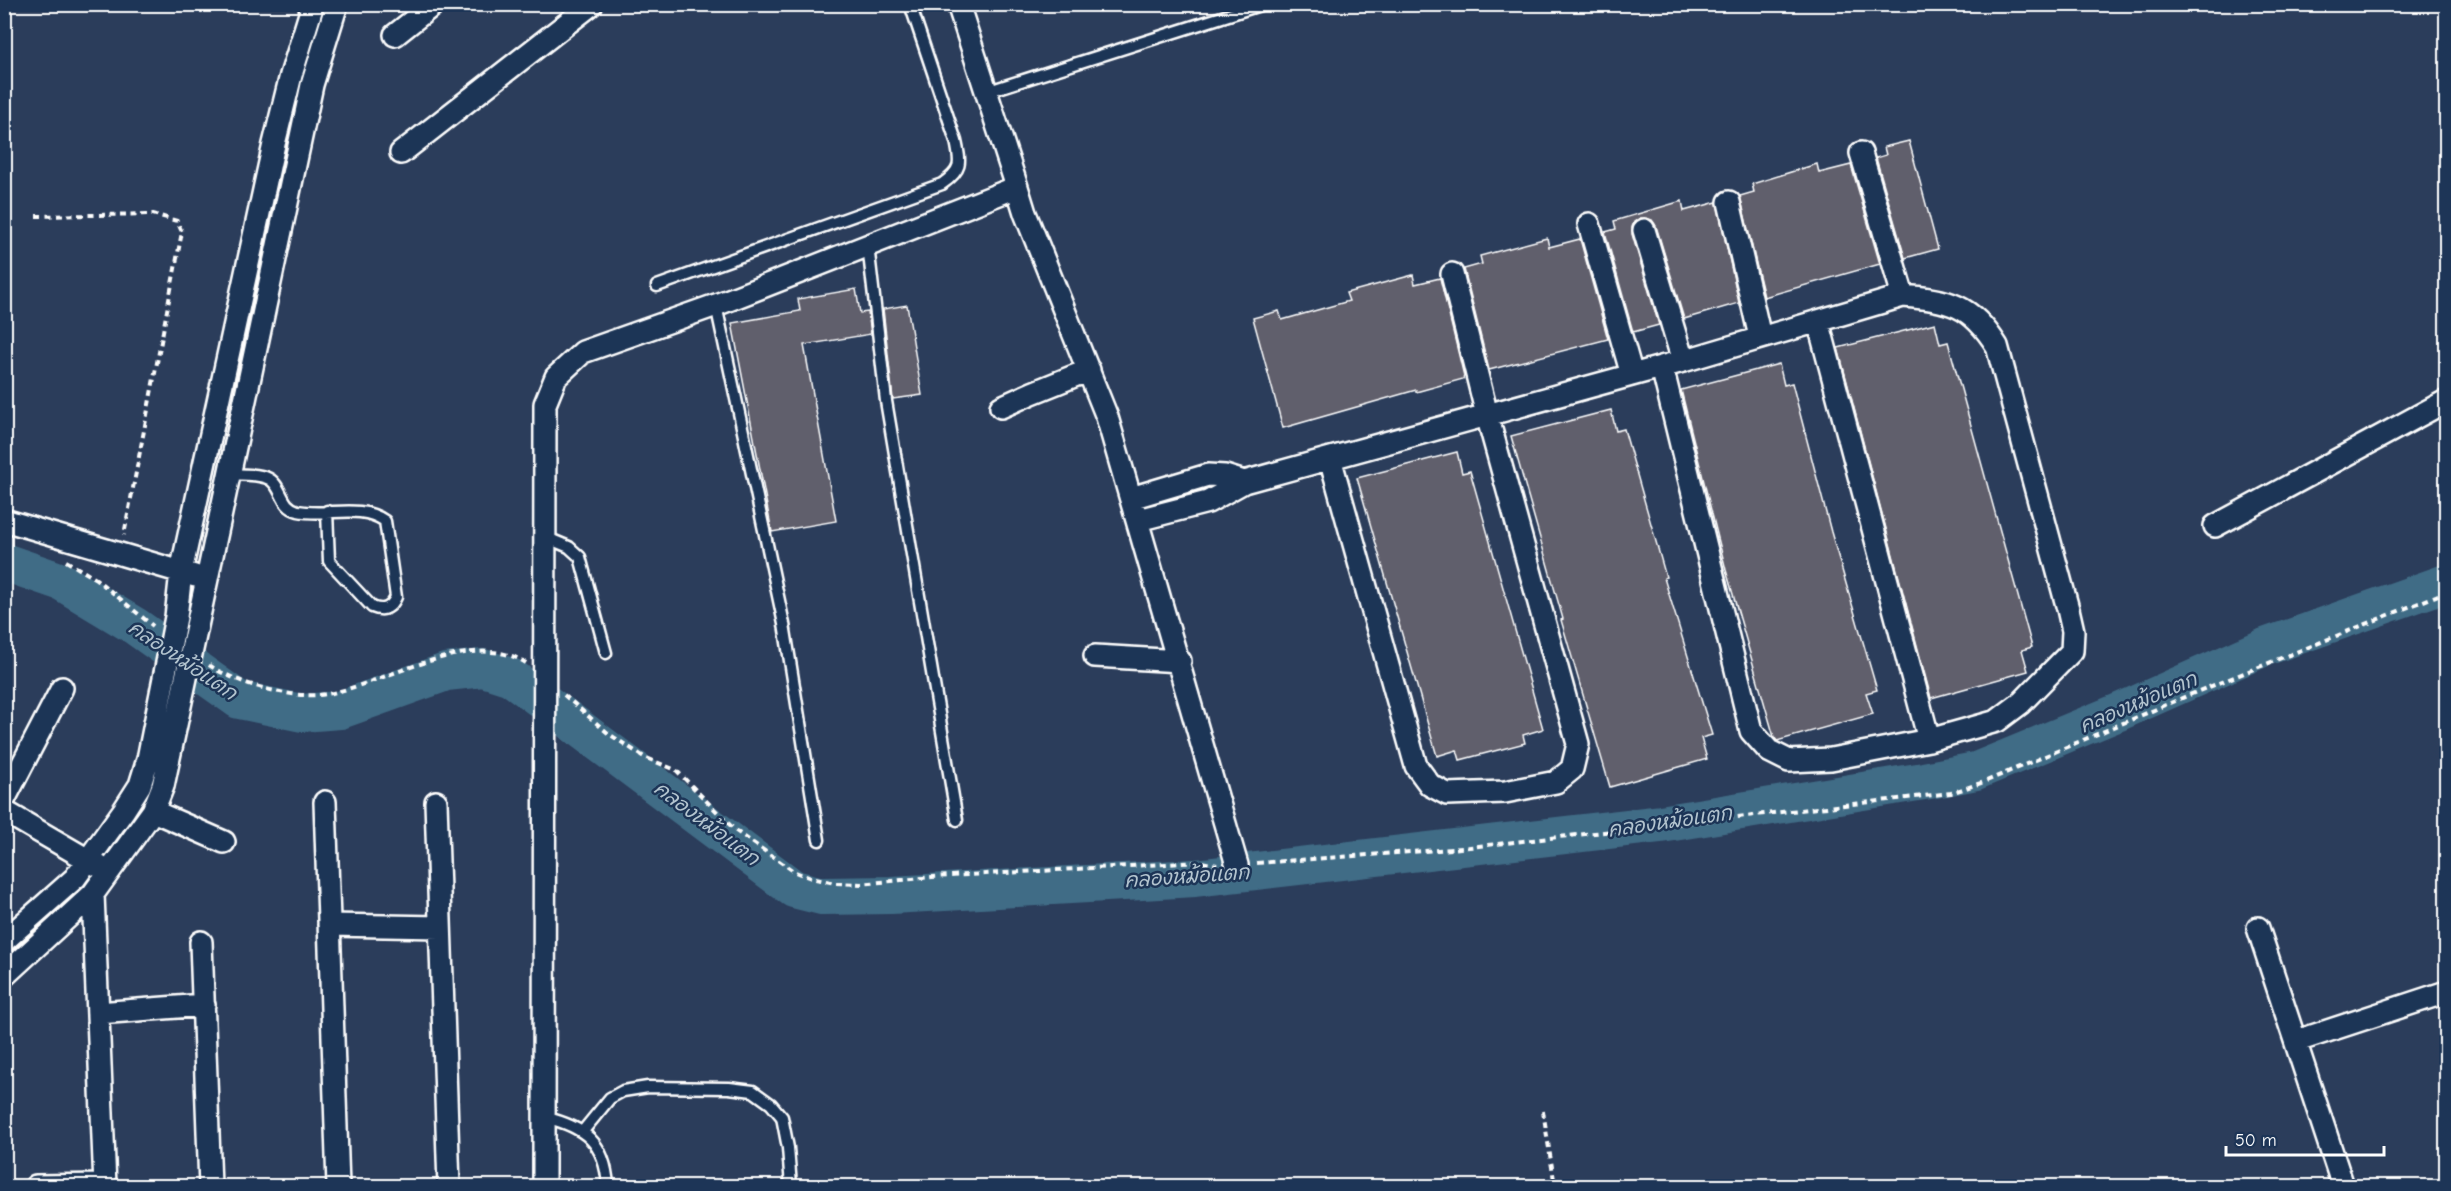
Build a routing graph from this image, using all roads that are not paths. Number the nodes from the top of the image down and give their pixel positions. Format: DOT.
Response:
graph roads {
  1 [pos="313,4"];
  2 [pos="336,4"];
  3 [pos="434,4"];
  4 [pos="592,4"];
  5 [pos="910,4"];
  6 [pos="958,4"];
  7 [pos="1263,4"];
  8 [pos="395,35"];
  9 [pos="291,75"];
  10 [pos="312,85"];
  11 [pos="986,92"];
  12 [pos="401,153"];
  13 [pos="1861,153"];
  14 [pos="1017,187"];
  15 [pos="1729,202"];
  16 [pos="1589,224"];
  17 [pos="1644,230"];
  18 [pos="868,245"];
  19 [pos="1452,274"];
  20 [pos="657,286"];
  21 [pos="1903,296"];
  22 [pos="239,304"];
  23 [pos="716,304"];
  24 [pos="264,307"];
  25 [pos="1818,321"];
  26 [pos="1760,337"];
  27 [pos="1683,362"];
  28 [pos="1662,367"];
  29 [pos="1089,370"];
  30 [pos="1632,375"];
  31 [pos="2446,402"];
  32 [pos="1001,407"];
  33 [pos="1487,415"];
  34 [pos="1330,458"];
  35 [pos="230,474"];
  36 [pos="1244,482"];
  37 [pos="1131,498"];
  38 [pos="327,512"];
  39 [pos="4,520"];
  40 [pos="1138,520"];
  41 [pos="2216,526"];
  42 [pos="545,537"];
  43 [pos="181,572"];
  44 [pos="207,580"];
  45 [pos="606,653"];
  46 [pos="1095,656"];
  47 [pos="1180,661"];
  48 [pos="62,688"];
  49 [pos="1929,740"];
  50 [pos="4,800"];
  51 [pos="325,802"];
  52 [pos="436,802"];
  53 [pos="4,811"];
  54 [pos="153,811"];
  55 [pos="957,820"];
  56 [pos="819,840"];
  57 [pos="224,842"];
  58 [pos="87,861"];
  59 [pos="1237,864"];
  60 [pos="110,872"];
  61 [pos="93,894"];
  62 [pos="329,925"];
  63 [pos="440,927"];
  64 [pos="2258,928"];
  65 [pos="4,941"];
  66 [pos="201,942"];
  67 [pos="4,976"];
  68 [pos="2446,992"];
  69 [pos="204,1005"];
  70 [pos="98,1013"];
  71 [pos="2297,1041"];
  72 [pos="544,1117"];
  73 [pos="583,1131"];
  74 [pos="36,1186"];
  75 [pos="105,1186"];
  76 [pos="210,1186"];
  77 [pos="338,1186"];
  78 [pos="449,1186"];
  79 [pos="544,1186"];
  80 [pos="608,1186"];
  81 [pos="791,1186"];
  82 [pos="2343,1186"];
  1 -- 9 [label="street"];
  2 -- 10 [label="street"];
  3 -- 8 [label="street"];
  4 -- 12 [label="street"];
  5 -- 20 [label="lane"];
  6 -- 11 [label="street"];
  7 -- 11 [label="lane"];
  9 -- 10 [label="street"];
  9 -- 22 [label="street"];
  10 -- 24 [label="street"];
  11 -- 14 [label="street"];
  13 -- 21 [label="street"];
  14 -- 18 [label="street"];
  14 -- 29 [label="street"];
  15 -- 26 [label="street"];
  16 -- 30 [label="street"];
  17 -- 27 [label="street"];
  18 -- 23 [label="street"];
  18 -- 55 [label="lane"];
  19 -- 33 [label="street"];
  21 -- 25 [label="street"];
  21 -- 49 [label="street"];
  22 -- 24 [label="street"];
  22 -- 43 [label="street"];
  23 -- 42 [label="street"];
  23 -- 56 [label="lane"];
  24 -- 35 [label="street"];
  25 -- 26 [label="street"];
  25 -- 49 [label="street"];
  26 -- 27 [label="street"];
  27 -- 28 [label="street"];
  28 -- 30 [label="street"];
  28 -- 49 [label="street"];
  29 -- 32 [label="street"];
  29 -- 37 [label="street"];
  30 -- 33 [label="street"];
  31 -- 41 [label="street"];
  33 -- 34 [label="street"];
  33 -- 34 [label="street"];
  34 -- 36 [label="street"];
  35 -- 38 [label="lane"];
  35 -- 44 [label="street"];
  36 -- 37 [label="street"];
  36 -- 40 [label="street"];
  37 -- 40 [label="street"];
  38 -- 38 [label="lane"];
  39 -- 43 [label="street"];
  40 -- 47 [label="street"];
  42 -- 45 [label="lane"];
  42 -- 72 [label="street"];
  43 -- 44 [label="street"];
  43 -- 58 [label="street"];
  44 -- 54 [label="street"];
  46 -- 47 [label="street"];
  47 -- 59 [label="street"];
  48 -- 50 [label="street"];
  51 -- 62 [label="street"];
  52 -- 63 [label="street"];
  53 -- 58 [label="street"];
  54 -- 57 [label="street"];
  54 -- 60 [label="street"];
  58 -- 60 [label="street"];
  58 -- 65 [label="street"];
  60 -- 61 [label="street"];
  61 -- 67 [label="street"];
  61 -- 70 [label="street"];
  62 -- 63 [label="street"];
  62 -- 77 [label="street"];
  63 -- 78 [label="street"];
  64 -- 71 [label="street"];
  66 -- 69 [label="street"];
  68 -- 71 [label="street"];
  69 -- 70 [label="street"];
  69 -- 76 [label="street"];
  70 -- 75 [label="street"];
  71 -- 82 [label="street"];
  72 -- 73 [label="lane"];
  72 -- 79 [label="street"];
  73 -- 80 [label="lane"];
  73 -- 81 [label="lane"];
  74 -- 75 [label="street"];
}
